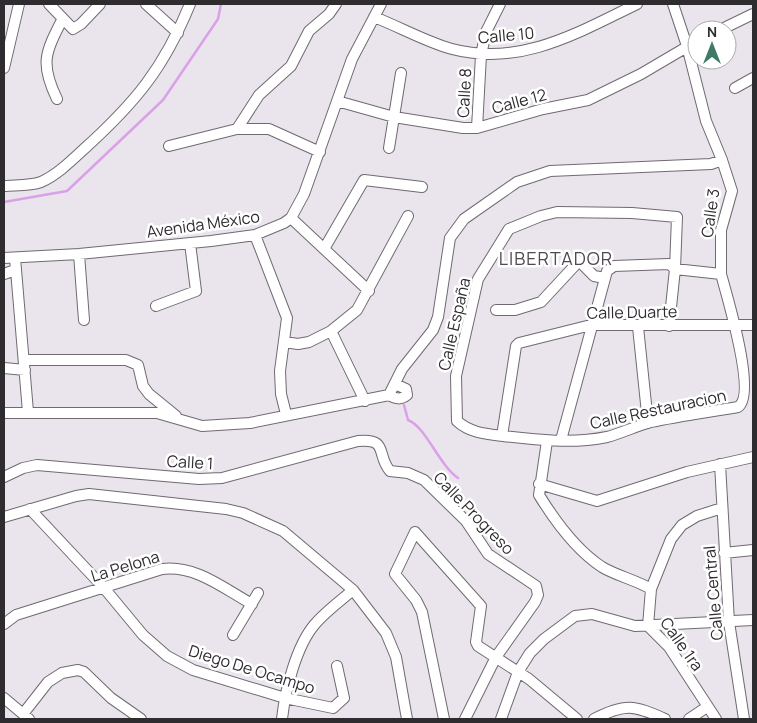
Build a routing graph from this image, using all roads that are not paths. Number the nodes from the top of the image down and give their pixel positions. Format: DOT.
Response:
graph roads {
  1 [pos="19,4"];
  2 [pos="49,4"];
  3 [pos="100,4"];
  4 [pos="146,4"];
  5 [pos="190,4"];
  6 [pos="336,4"];
  7 [pos="381,4"];
  8 [pos="500,4"];
  9 [pos="637,4"];
  10 [pos="673,4"];
  11 [pos="753,14"];
  12 [pos="374,17"];
  13 [pos="62,20"];
  14 [pos="737,22"];
  15 [pos="178,33"];
  16 [pos="687,46"];
  17 [pos="481,54"];
  18 [pos="4,68"];
  19 [pos="693,70"];
  20 [pos="401,73"];
  21 [pos="753,78"];
  22 [pos="736,88"];
  23 [pos="57,98"];
  24 [pos="337,101"];
  25 [pos="394,117"];
  26 [pos="477,128"];
  27 [pos="237,129"];
  28 [pos="168,146"];
  29 [pos="389,148"];
  30 [pos="320,152"];
  31 [pos="722,160"];
  32 [pos="4,186"];
  33 [pos="422,187"];
  34 [pos="408,216"];
  35 [pos="291,218"];
  36 [pos="255,235"];
  37 [pos="190,243"];
  38 [pos="324,249"];
  39 [pos="79,254"];
  40 [pos="4,258"];
  41 [pos="15,258"];
  42 [pos="675,269"];
  43 [pos="15,270"];
  44 [pos="4,274"];
  45 [pos="721,274"];
  46 [pos="605,278"];
  47 [pos="369,291"];
  48 [pos="156,306"];
  49 [pos="496,310"];
  50 [pos="84,320"];
  51 [pos="591,325"];
  52 [pos="734,325"];
  53 [pos="753,325"];
  54 [pos="669,326"];
  55 [pos="638,327"];
  56 [pos="330,331"];
  57 [pos="284,342"];
  58 [pos="24,365"];
  59 [pos="4,368"];
  60 [pos="395,384"];
  61 [pos="390,395"];
  62 [pos="365,401"];
  63 [pos="744,403"];
  64 [pos="28,412"];
  65 [pos="4,413"];
  66 [pos="286,414"];
  67 [pos="181,419"];
  68 [pos="648,423"];
  69 [pos="502,436"];
  70 [pos="561,440"];
  71 [pos="546,446"];
  72 [pos="753,457"];
  73 [pos="720,464"];
  74 [pos="385,466"];
  75 [pos="4,478"];
  76 [pos="540,484"];
  77 [pos="722,508"];
  78 [pos="30,509"];
  79 [pos="4,517"];
  80 [pos="753,550"];
  81 [pos="724,553"];
  82 [pos="104,588"];
  83 [pos="651,589"];
  84 [pos="353,590"];
  85 [pos="258,593"];
  86 [pos="252,604"];
  87 [pos="753,620"];
  88 [pos="729,622"];
  89 [pos="4,624"];
  90 [pos="648,626"];
  91 [pos="233,635"];
  92 [pos="496,657"];
  93 [pos="337,666"];
  94 [pos="518,672"];
  95 [pos="4,698"];
  96 [pos="285,698"];
  97 [pos="707,707"];
  98 [pos="26,717"];
  99 [pos="141,719"];
  100 [pos="282,719"];
  101 [pos="407,719"];
  102 [pos="444,719"];
  103 [pos="465,719"];
  104 [pos="501,719"];
  105 [pos="577,719"];
  106 [pos="594,719"];
  107 [pos="665,719"];
  108 [pos="689,719"];
  109 [pos="716,719"];
  110 [pos="744,719"];
  1 -- 18 [label="street"];
  2 -- 13 [label="street"];
  3 -- 13 [label="street"];
  4 -- 15 [label="street"];
  5 -- 15 [label="street"];
  6 -- 27 [label="street"];
  7 -- 12 [label="street"];
  8 -- 17 [label="street, Calle 8"];
  9 -- 17 [label="street, Calle 10"];
  10 -- 16 [label="street, Calle 3"];
  11 -- 14 [label="street"];
  12 -- 17 [label="street, Calle 10"];
  12 -- 24 [label="street"];
  13 -- 23 [label="street"];
  15 -- 32 [label="street"];
  16 -- 26 [label="street, Calle 12"];
  17 -- 26 [label="street, Calle 8"];
  19 -- 31 [label="street, Calle 3"];
  20 -- 25 [label="street"];
  21 -- 22 [label="street"];
  24 -- 25 [label="street, Calle 12"];
  24 -- 30 [label="street"];
  25 -- 26 [label="street, Calle 12"];
  25 -- 29 [label="street"];
  27 -- 28 [label="street"];
  27 -- 30 [label="street"];
  30 -- 35 [label="street"];
  31 -- 45 [label="street, Calle 3"];
  31 -- 60 [label="street"];
  33 -- 38 [label="street"];
  34 -- 47 [label="street"];
  35 -- 36 [label="street, Avenida México"];
  35 -- 38 [label="street"];
  36 -- 37 [label="street, Avenida México"];
  36 -- 57 [label="street"];
  37 -- 39 [label="street, Avenida México"];
  37 -- 48 [label="street"];
  38 -- 47 [label="street"];
  39 -- 41 [label="street, Avenida México"];
  39 -- 50 [label="street"];
  40 -- 41 [label="street, Avenida México"];
  41 -- 43 [label="street"];
  42 -- 45 [label="street"];
  42 -- 46 [label="street"];
  42 -- 54 [label="street"];
  42 -- 69 [label="street, Calle España"];
  43 -- 44 [label="street"];
  43 -- 58 [label="street"];
  45 -- 52 [label="street, Calle 3"];
  46 -- 49 [label="street"];
  46 -- 51 [label="street"];
  47 -- 56 [label="street"];
  51 -- 55 [label="street, Calle Duarte"];
  51 -- 69 [label="street, Calle Duarte"];
  51 -- 70 [label="street"];
  52 -- 53 [label="street, Calle Duarte"];
  52 -- 54 [label="street, Calle Duarte"];
  52 -- 63 [label="street, Calle 3"];
  54 -- 55 [label="street, Calle Duarte"];
  55 -- 68 [label="street"];
  56 -- 57 [label="street"];
  56 -- 62 [label="street"];
  57 -- 66 [label="street"];
  58 -- 59 [label="street"];
  58 -- 64 [label="street"];
  58 -- 67 [label="street"];
  60 -- 61 [label="street"];
  60 -- 61 [label="street"];
  61 -- 62 [label="street"];
  62 -- 66 [label="street"];
  63 -- 68 [label="street, Calle Restauracion"];
  64 -- 65 [label="street"];
  64 -- 67 [label="street"];
  66 -- 67 [label="street"];
  68 -- 70 [label="street, Calle Restauracion"];
  69 -- 71 [label="street, Calle España"];
  70 -- 71 [label="street, Calle Restauracion"];
  71 -- 76 [label="street"];
  72 -- 73 [label="street"];
  73 -- 76 [label="street"];
  73 -- 77 [label="street, Calle Central"];
  74 -- 75 [label="street, Calle 1"];
  74 -- 92 [label="street, Calle Progreso"];
  76 -- 83 [label="street"];
  77 -- 81 [label="street, Calle Central"];
  77 -- 83 [label="street, Calle 1ra"];
  78 -- 79 [label="street"];
  78 -- 82 [label="street, Diego De Ocampo"];
  78 -- 84 [label="street"];
  80 -- 81 [label="street"];
  81 -- 88 [label="street, Calle Central"];
  82 -- 86 [label="street, La Pelona"];
  82 -- 89 [label="street, La Pelona"];
  82 -- 96 [label="street, Diego De Ocampo"];
  83 -- 90 [label="street, Calle 1ra"];
  84 -- 96 [label="street"];
  84 -- 101 [label="street"];
  85 -- 86 [label="street"];
  86 -- 91 [label="street"];
  87 -- 88 [label="street"];
  88 -- 90 [label="street"];
  88 -- 110 [label="street, Calle Central"];
  90 -- 94 [label="street"];
  90 -- 97 [label="street, Calle 1ra"];
  92 -- 94 [label="street"];
  92 -- 102 [label="street"];
  92 -- 103 [label="street, Calle Progreso"];
  93 -- 96 [label="street, Diego De Ocampo"];
  94 -- 104 [label="street"];
  94 -- 105 [label="street"];
  95 -- 98 [label="street"];
  96 -- 100 [label="street"];
  97 -- 108 [label="street"];
  97 -- 109 [label="street, Calle 1ra"];
  98 -- 99 [label="street"];
  106 -- 107 [label="street"];
}
